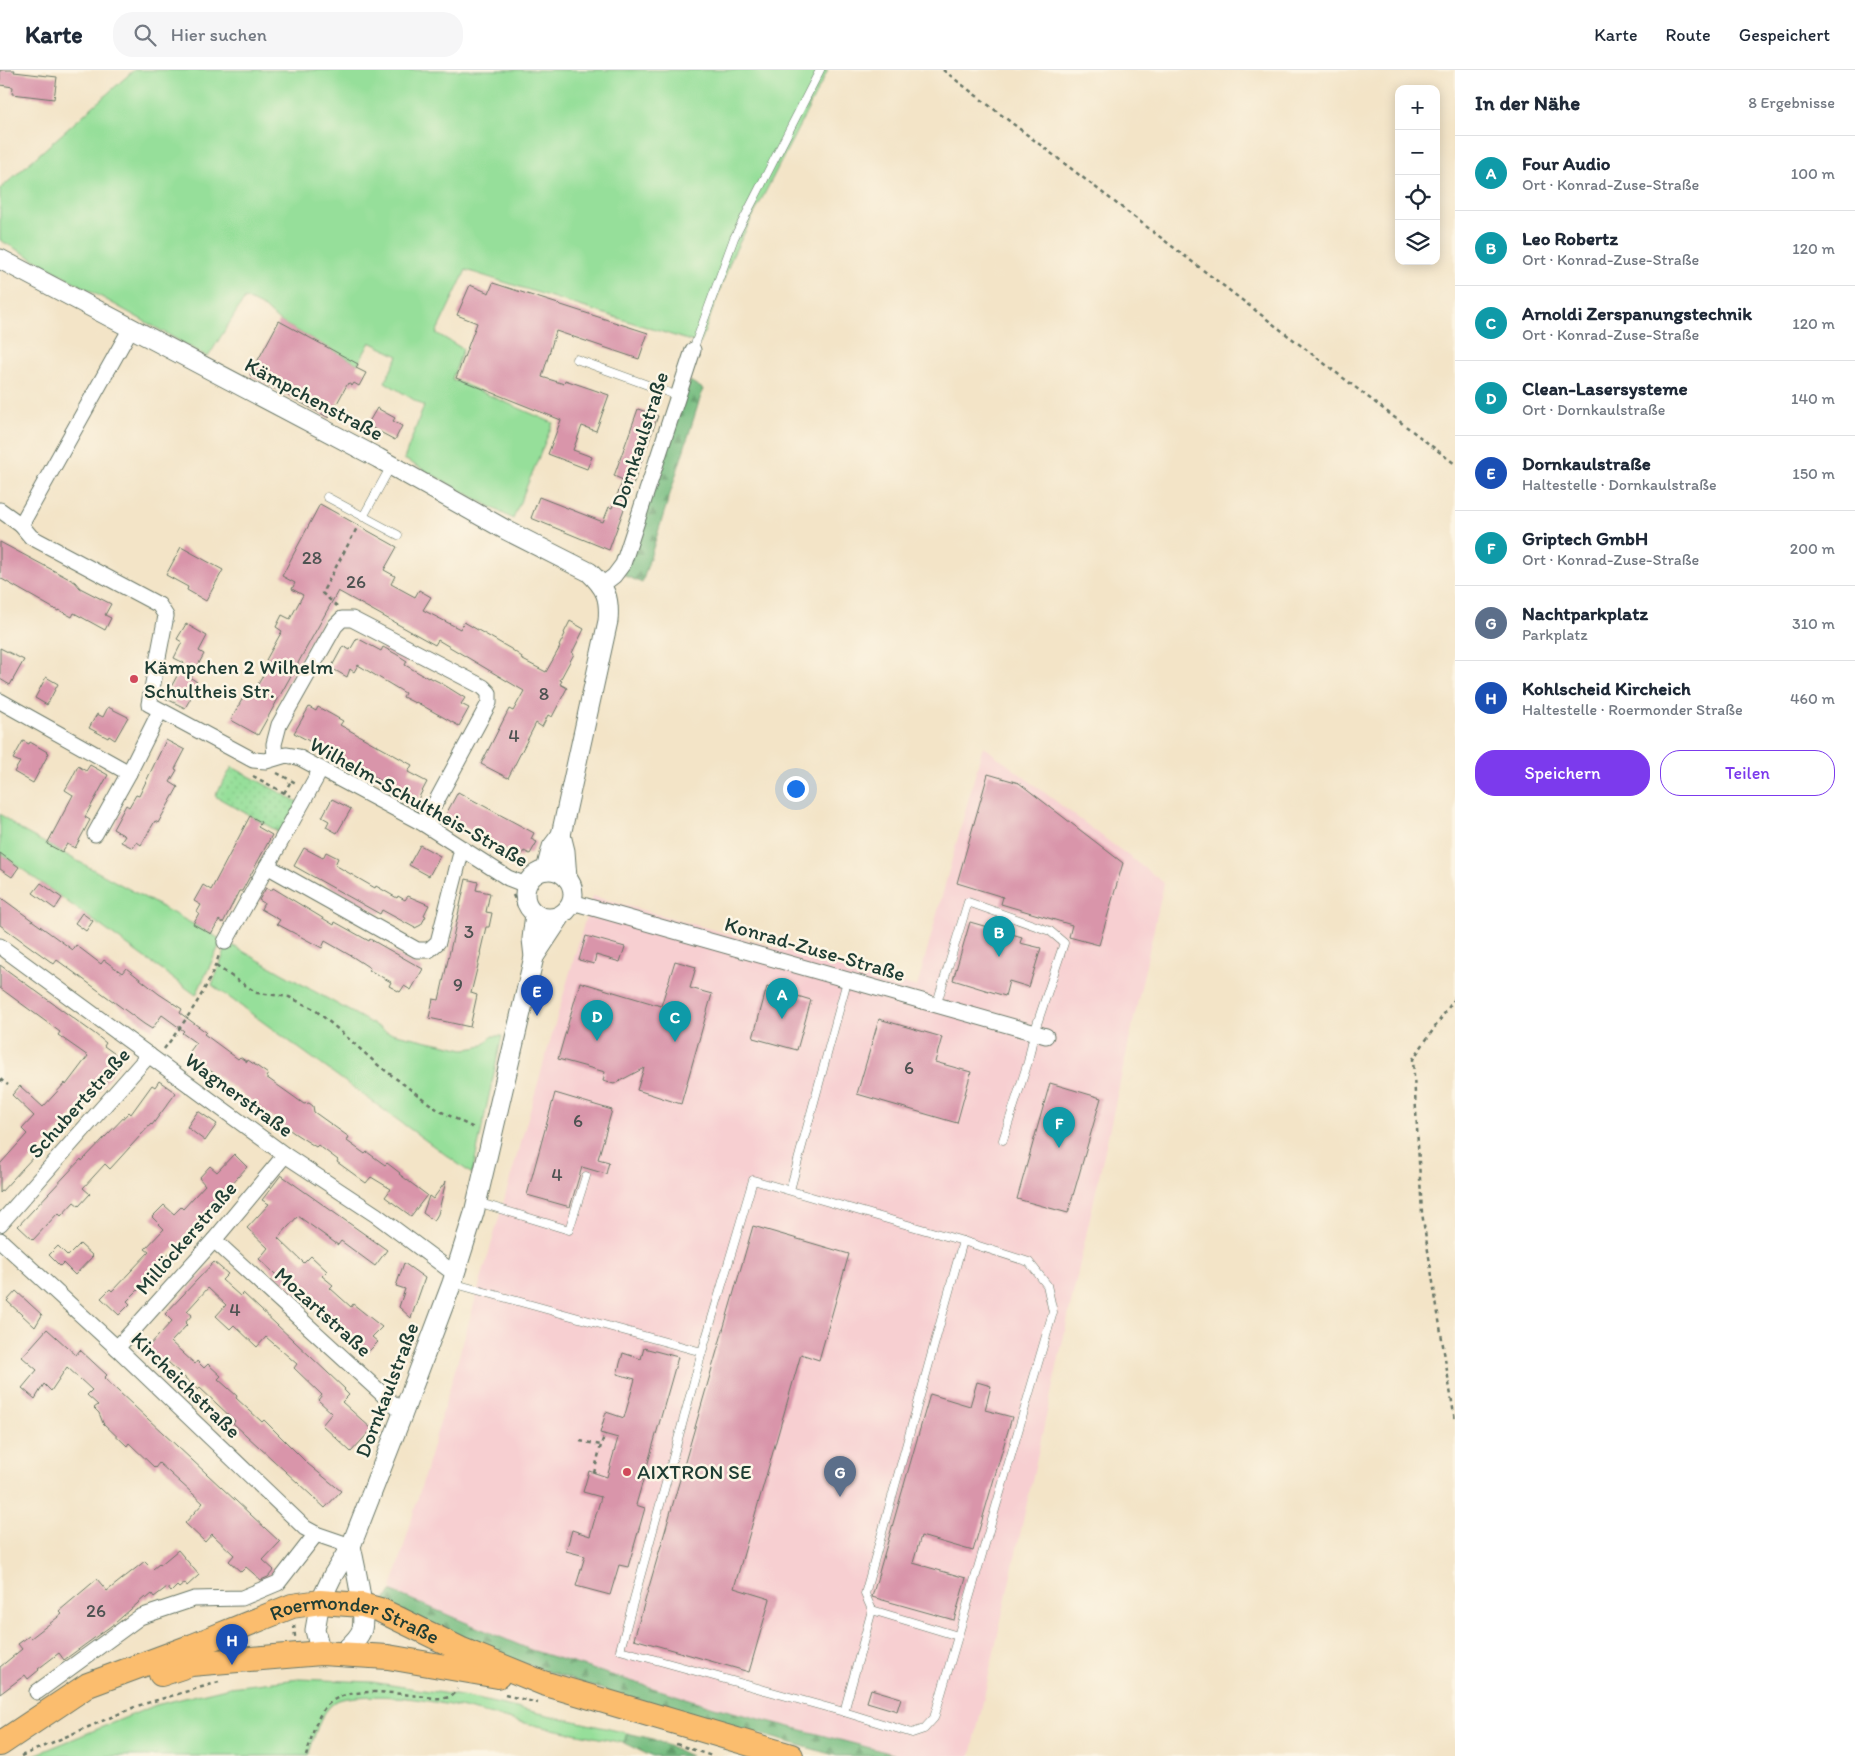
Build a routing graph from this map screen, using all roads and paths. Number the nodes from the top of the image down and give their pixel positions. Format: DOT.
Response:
graph roads {
  1 [pos="820,70"];
  2 [pos="943,70"];
  3 [pos="0,259"];
  4 [pos="130,328"];
  5 [pos="693,350"];
  6 [pos="576,359"];
  7 [pos="678,396"];
  8 [pos="1455,464"];
  9 [pos="392,466"];
  10 [pos="327,498"];
  11 [pos="0,510"];
  12 [pos="363,517"];
  13 [pos="21,525"];
  14 [pos="398,535"];
  15 [pos="602,586"];
  16 [pos="352,619"];
  17 [pos="0,700"];
  18 [pos="160,711"];
  19 [pos="275,765"];
  20 [pos="321,769"];
  21 [pos="129,773"];
  22 [pos="255,777"];
  23 [pos="291,781"];
  24 [pos="284,793"];
  25 [pos="305,796"];
  26 [pos="424,824"];
  27 [pos="95,834"];
  28 [pos="561,835"];
  29 [pos="462,849"];
  30 [pos="266,866"];
  31 [pos="546,870"];
  32 [pos="567,878"];
  33 [pos="526,885"];
  34 [pos="566,909"];
  35 [pos="535,914"];
  36 [pos="225,942"];
  37 [pos="0,946"];
  38 [pos="534,957"];
  39 [pos="847,981"];
  40 [pos="1455,998"];
  41 [pos="936,1006"];
  42 [pos="1040,1035"];
  43 [pos="152,1058"];
  44 [pos="0,1079"];
  45 [pos="8,1085"];
  46 [pos="492,1135"];
  47 [pos="1003,1140"];
  48 [pos="285,1154"];
  49 [pos="586,1176"];
  50 [pos="790,1190"];
  51 [pos="477,1202"];
  52 [pos="0,1224"];
  53 [pos="0,1240"];
  54 [pos="214,1240"];
  55 [pos="963,1241"];
  56 [pos="453,1278"];
  57 [pos="117,1348"];
  58 [pos="702,1352"];
  59 [pos="403,1414"];
  60 [pos="1455,1421"];
  61 [pos="604,1434"];
  62 [pos="580,1441"];
  63 [pos="601,1445"];
  64 [pos="594,1473"];
  65 [pos="316,1534"];
  66 [pos="352,1546"];
  67 [pos="320,1602"];
  68 [pos="362,1605"];
  69 [pos="292,1606"];
  70 [pos="872,1610"];
  71 [pos="958,1636"];
  72 [pos="331,1653"];
  73 [pos="296,1655"];
  74 [pos="225,1681"];
  75 [pos="460,1683"];
  76 [pos="542,1683"];
  77 [pos="38,1692"];
  78 [pos="844,1712"];
  79 [pos="32,1722"];
  80 [pos="0,1744"];
  81 [pos="21,1756"];
  82 [pos="306,1756"];
  83 [pos="791,1756"];
  1 -- 5 [label="lane, Dornkaulstraße"];
  2 -- 8 [label="path"];
  3 -- 4 [label="street, Kämpchenstraße"];
  4 -- 9 [label="street, Kämpchenstraße"];
  4 -- 13 [label="street"];
  5 -- 7 [label="street, Dornkaulstraße"];
  6 -- 7 [label="lane"];
  7 -- 15 [label="street, Dornkaulstraße"];
  9 -- 12 [label="lane"];
  9 -- 15 [label="street, Kämpchenstraße"];
  10 -- 12 [label="lane"];
  11 -- 13 [label="street"];
  12 -- 14 [label="lane"];
  12 -- 16 [label="path"];
  13 -- 18 [label="street"];
  15 -- 28 [label="street"];
  16 -- 19 [label="street"];
  16 -- 26 [label="street"];
  17 -- 21 [label="street"];
  18 -- 19 [label="street, Wilhelm-Schultheis-Straße"];
  18 -- 21 [label="street"];
  19 -- 20 [label="street, Wilhelm-Schultheis-Straße"];
  19 -- 23 [label="path"];
  20 -- 25 [label="street"];
  20 -- 26 [label="street, Wilhelm-Schultheis-Straße"];
  21 -- 27 [label="street"];
  22 -- 24 [label="path"];
  23 -- 24 [label="path"];
  23 -- 25 [label="path"];
  24 -- 25 [label="path"];
  25 -- 30 [label="street"];
  26 -- 29 [label="street, Wilhelm-Schultheis-Straße"];
  28 -- 31 [label="street"];
  28 -- 32 [label="street"];
  29 -- 30 [label="street"];
  29 -- 33 [label="street, Wilhelm-Schultheis-Straße"];
  30 -- 36 [label="street"];
  31 -- 32 [label="street"];
  31 -- 33 [label="street"];
  32 -- 34 [label="street"];
  33 -- 35 [label="street"];
  34 -- 35 [label="street"];
  34 -- 38 [label="street, Dornkaulstraße"];
  34 -- 39 [label="street, Konrad-Zuse-Straße"];
  35 -- 38 [label="street, Dornkaulstraße"];
  37 -- 43 [label="street, Wagnerstraße"];
  38 -- 46 [label="street, Dornkaulstraße"];
  39 -- 41 [label="street, Konrad-Zuse-Straße"];
  39 -- 50 [label="lane"];
  40 -- 60 [label="path"];
  41 -- 42 [label="street, Konrad-Zuse-Straße"];
  41 -- 42 [label="lane"];
  42 -- 47 [label="lane"];
  43 -- 46 [label="path"];
  43 -- 48 [label="street, Wagnerstraße"];
  43 -- 52 [label="street, Schubertstraße"];
  44 -- 45 [label="path"];
  46 -- 51 [label="street, Dornkaulstraße"];
  48 -- 54 [label="street, Millöckerstraße"];
  48 -- 56 [label="street, Wagnerstraße"];
  49 -- 51 [label="lane"];
  50 -- 55 [label="lane"];
  50 -- 58 [label="lane"];
  51 -- 56 [label="street, Dornkaulstraße"];
  53 -- 57 [label="street, Kircheichstraße"];
  54 -- 57 [label="street, Millöckerstraße"];
  54 -- 59 [label="street, Mozartstraße"];
  55 -- 70 [label="lane"];
  55 -- 71 [label="lane"];
  56 -- 58 [label="lane"];
  56 -- 59 [label="street, Dornkaulstraße"];
  57 -- 65 [label="street, Kircheichstraße"];
  58 -- 78 [label="lane"];
  59 -- 66 [label="street, Dornkaulstraße"];
  61 -- 63 [label="path"];
  62 -- 63 [label="path"];
  63 -- 64 [label="path"];
  65 -- 66 [label="street, Kircheichstraße"];
  65 -- 77 [label="street, Roermonder Straße"];
  66 -- 67 [label="street, Dornkaulstraße"];
  66 -- 68 [label="street"];
  67 -- 68 [label="main road, Roermonder Straße"];
  67 -- 69 [label="main road, Roermonder Straße"];
  67 -- 72 [label="street, Dornkaulstraße"];
  68 -- 72 [label="street"];
  68 -- 76 [label="main road, Roermonder Straße"];
  69 -- 73 [label="path"];
  69 -- 79 [label="main road, Roermonder Straße"];
  70 -- 71 [label="lane"];
  70 -- 78 [label="lane"];
  71 -- 78 [label="lane"];
  72 -- 73 [label="main road, Roermonder Straße"];
  72 -- 76 [label="main road, Roermonder Straße"];
  73 -- 79 [label="main road, Roermonder Straße"];
  74 -- 81 [label="path"];
  75 -- 82 [label="path"];
  76 -- 83 [label="main road, Roermonder Straße"];
  79 -- 80 [label="main road, Roermonder Straße"];
}
